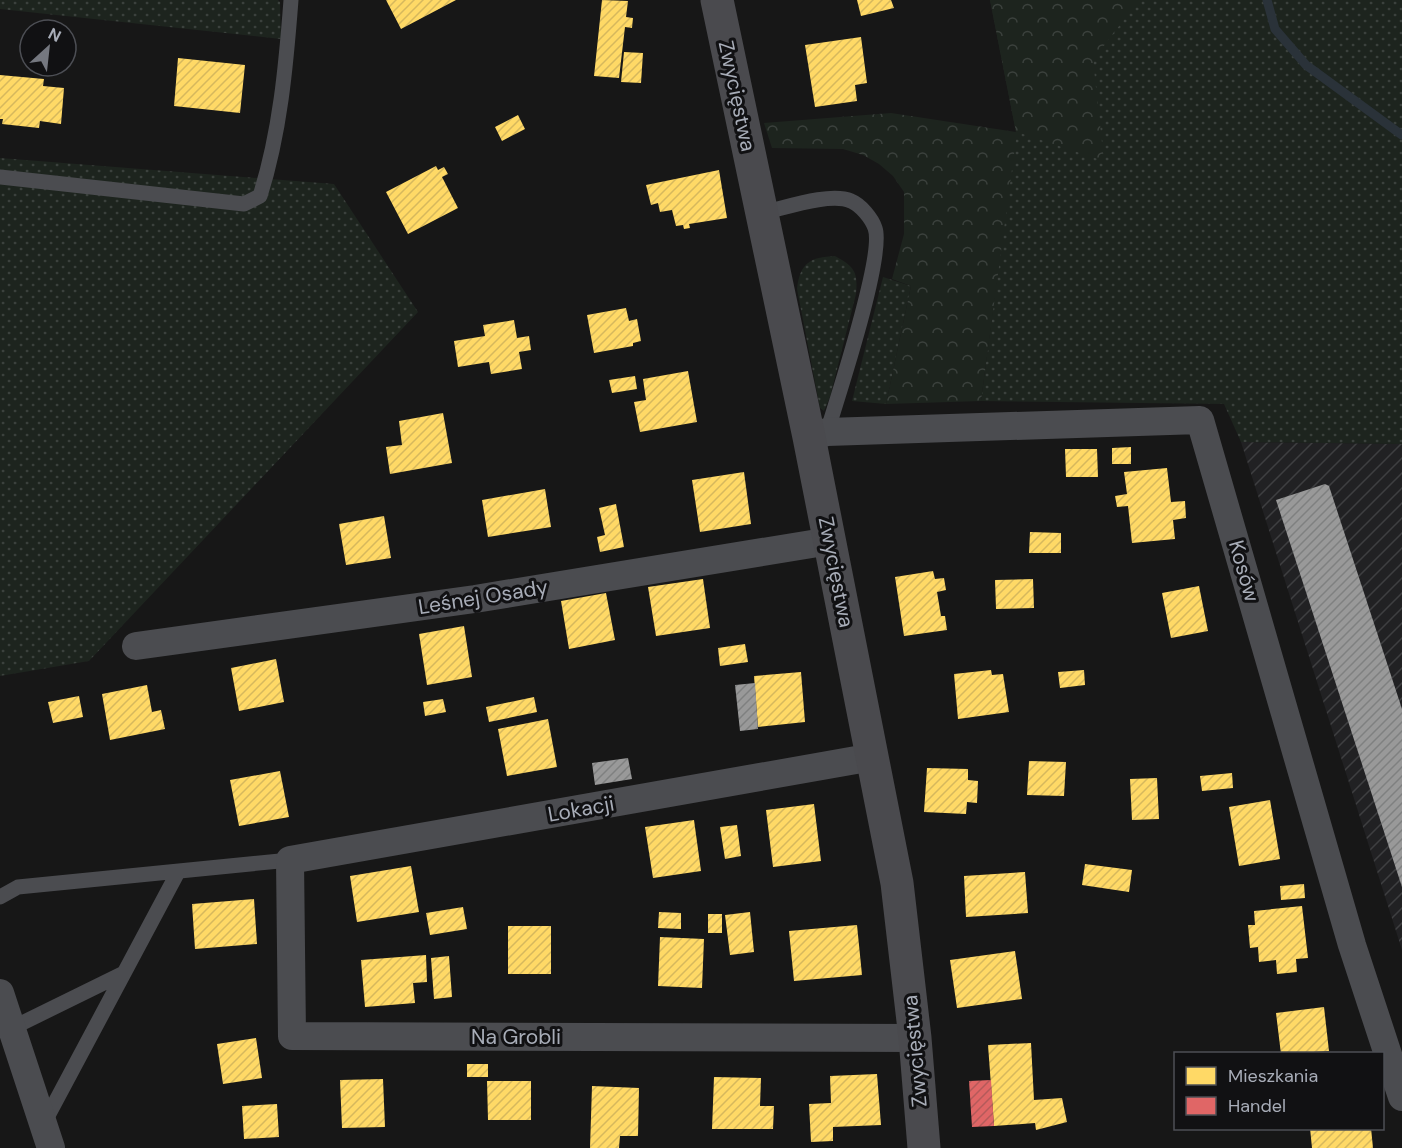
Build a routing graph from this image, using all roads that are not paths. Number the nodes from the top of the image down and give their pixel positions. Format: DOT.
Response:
graph roads {
  1 [pos="291,0"];
  2 [pos="717,0"];
  3 [pos="0,177"];
  4 [pos="762,213"];
  5 [pos="818,435"];
  6 [pos="830,541"];
  7 [pos="136,646"];
  8 [pos="873,757"];
  9 [pos="290,860"];
  10 [pos="178,872"];
  11 [pos="0,897"];
  12 [pos="124,973"];
  13 [pos="0,993"];
  14 [pos="6,1029"];
  15 [pos="915,1038"];
  16 [pos="1402,1097"];
  17 [pos="47,1136"];
  18 [pos="924,1148"];
  1 -- 3 [label="lane"];
  2 -- 4 [label="street, Zwycięstwa"];
  4 -- 5 [label="street, Zwycięstwa"];
  4 -- 5 [label="lane"];
  5 -- 6 [label="street, Zwycięstwa"];
  5 -- 16 [label="street, Kosów"];
  6 -- 7 [label="street, Leśnej Osady"];
  6 -- 8 [label="street, Zwycięstwa"];
  8 -- 9 [label="street, Lokacji"];
  8 -- 15 [label="street, Zwycięstwa"];
  9 -- 10 [label="lane"];
  9 -- 15 [label="street, Na Grobli"];
  10 -- 11 [label="lane"];
  10 -- 12 [label="lane"];
  12 -- 14 [label="lane"];
  12 -- 17 [label="lane"];
  13 -- 14 [label="street"];
  14 -- 17 [label="street"];
  15 -- 18 [label="street, Zwycięstwa"];
}
